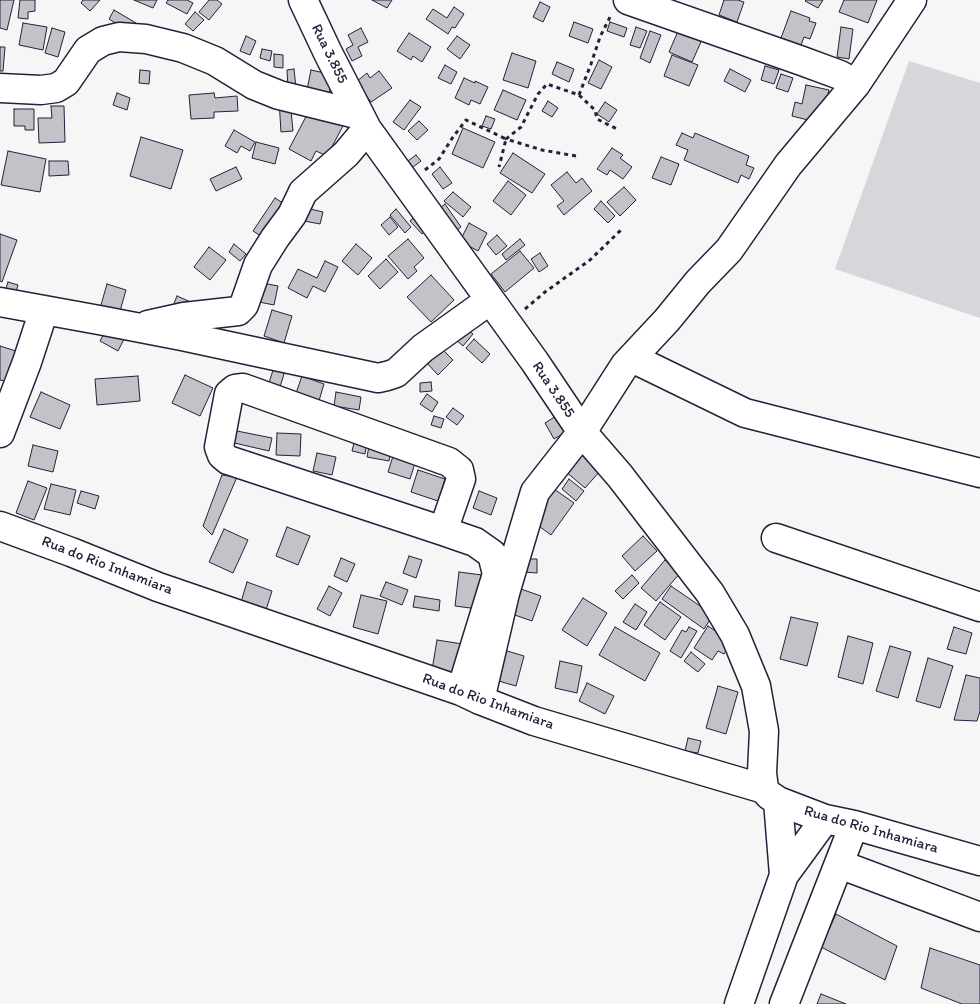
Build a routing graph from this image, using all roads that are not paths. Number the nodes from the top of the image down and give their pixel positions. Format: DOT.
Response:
graph roads {
  1 [pos="303,0"];
  2 [pos="912,0"];
  3 [pos="621,5"];
  4 [pos="856,84"];
  5 [pos="0,88"];
  6 [pos="363,122"];
  7 [pos="490,300"];
  8 [pos="0,302"];
  9 [pos="44,310"];
  10 [pos="135,327"];
  11 [pos="632,358"];
  12 [pos="582,432"];
  13 [pos="0,433"];
  14 [pos="980,474"];
  15 [pos="0,526"];
  16 [pos="443,531"];
  17 [pos="776,538"];
  18 [pos="980,607"];
  19 [pos="470,695"];
  20 [pos="771,795"];
  21 [pos="825,819"];
  22 [pos="854,825"];
  23 [pos="980,861"];
  24 [pos="839,864"];
  25 [pos="784,875"];
  26 [pos="980,917"];
  27 [pos="739,1004"];
  28 [pos="784,1004"];
  1 -- 6 [label="street, Rua 3.855"];
  2 -- 4 [label="street"];
  3 -- 4 [label="street"];
  4 -- 11 [label="street"];
  5 -- 6 [label="street"];
  6 -- 7 [label="street, Rua 3.855"];
  6 -- 10 [label="street"];
  7 -- 10 [label="street"];
  7 -- 12 [label="street, Rua 3.855"];
  8 -- 9 [label="street"];
  9 -- 10 [label="street"];
  9 -- 13 [label="street"];
  11 -- 12 [label="street"];
  11 -- 14 [label="street"];
  12 -- 19 [label="street"];
  12 -- 20 [label="street, Rua 3.855"];
  15 -- 19 [label="street, Rua do Rio Inhamiara"];
  16 -- 16 [label="street"];
  16 -- 19 [label="street"];
  17 -- 18 [label="street"];
  19 -- 20 [label="street, Rua do Rio Inhamiara"];
  20 -- 21 [label="street, Rua do Rio Inhamiara"];
  20 -- 25 [label="street, Rua 3.855"];
  21 -- 22 [label="street, Rua do Rio Inhamiara"];
  21 -- 25 [label="street"];
  22 -- 23 [label="street, Rua do Rio Inhamiara"];
  22 -- 24 [label="street"];
  24 -- 26 [label="street"];
  24 -- 28 [label="street"];
  25 -- 27 [label="street"];
}
